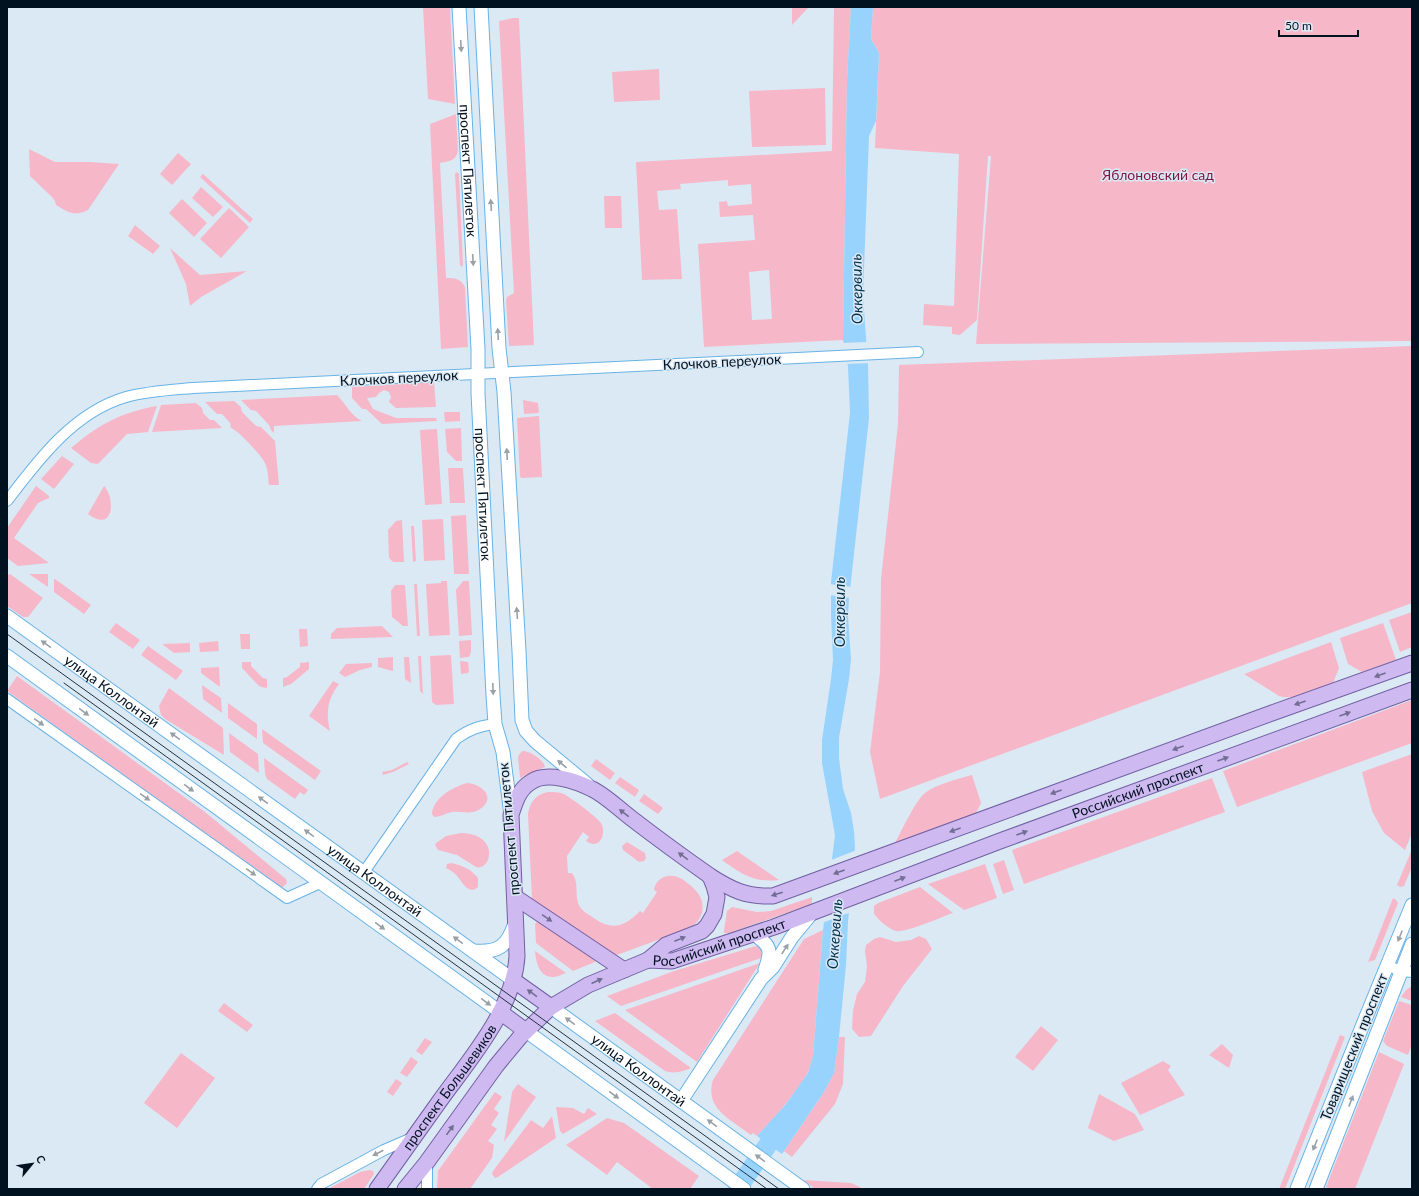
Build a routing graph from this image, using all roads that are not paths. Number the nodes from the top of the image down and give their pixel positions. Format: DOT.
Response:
graph roads {
  1 [pos="459,7"];
  2 [pos="481,7"];
  3 [pos="918,352"];
  4 [pos="502,373"];
  5 [pos="478,374"];
  6 [pos="7,502"];
  7 [pos="7,616"];
  8 [pos="7,656"];
  9 [pos="1412,663"];
  10 [pos="1412,690"];
  11 [pos="7,699"];
  12 [pos="496,724"];
  13 [pos="592,789"];
  14 [pos="511,815"];
  15 [pos="364,872"];
  16 [pos="710,876"];
  17 [pos="320,883"];
  18 [pos="515,897"];
  19 [pos="1412,905"];
  20 [pos="811,914"];
  21 [pos="516,920"];
  22 [pos="754,934"];
  23 [pos="1412,944"];
  24 [pos="473,951"];
  25 [pos="648,960"];
  26 [pos="1387,966"];
  27 [pos="624,970"];
  28 [pos="1407,971"];
  29 [pos="761,979"];
  30 [pos="513,980"];
  31 [pos="551,1007"];
  32 [pos="500,1012"];
  33 [pos="526,1031"];
  34 [pos="681,1101"];
  35 [pos="414,1137"];
  36 [pos="427,1162"];
  37 [pos="317,1189"];
  38 [pos="377,1189"];
  39 [pos="405,1189"];
  40 [pos="427,1189"];
  41 [pos="744,1189"];
  42 [pos="803,1189"];
  43 [pos="1297,1189"];
  44 [pos="1316,1189"];
  1 -- 5 [label="street, проспект Пятилеток, one-way"];
  4 -- 2 [label="street, проспект Пятилеток, one-way"];
  3 -- 4 [label="street, Клочков переулок"];
  4 -- 5 [label="street, Клочков переулок"];
  13 -- 4 [label="street, проспект Пятилеток, one-way"];
  5 -- 6 [label="street, Клочков переулок"];
  5 -- 12 [label="street, проспект Пятилеток, one-way"];
  15 -- 7 [label="street, улица Коллонтай, one-way"];
  8 -- 17 [label="street, one-way"];
  9 -- 16 [label="main road, Российский проспект, one-way"];
  20 -- 10 [label="main road, Российский проспект, one-way"];
  11 -- 17 [label="street, one-way"];
  12 -- 14 [label="street, проспект Пятилеток"];
  12 -- 15 [label="street"];
  13 -- 14 [label="main road, Российский проспект"];
  16 -- 13 [label="main road, Российский проспект, one-way"];
  14 -- 18 [label="main road, проспект Пятилеток"];
  24 -- 15 [label="street, улица Коллонтай, one-way"];
  25 -- 16 [label="main road, one-way"];
  17 -- 32 [label="street, one-way"];
  18 -- 21 [label="main road, проспект Пятилеток"];
  18 -- 27 [label="main road, one-way"];
  19 -- 26 [label="street, Товарищеский проспект, one-way"];
  20 -- 22 [label="main road, Российский проспект"];
  29 -- 20 [label="street, one-way"];
  21 -- 24 [label="street"];
  21 -- 30 [label="main road, проспект Пятилеток"];
  22 -- 25 [label="main road, Российский проспект"];
  22 -- 29 [label="street"];
  23 -- 28 [label="street, Товарищеский проспект"];
  24 -- 30 [label="street, улица Коллонтай"];
  25 -- 27 [label="main road, Российский проспект"];
  26 -- 28 [label="street"];
  26 -- 43 [label="street, Товарищеский проспект, one-way"];
  31 -- 27 [label="main road, Российский проспект, one-way"];
  44 -- 28 [label="street, Товарищеский проспект, one-way"];
  29 -- 34 [label="street"];
  31 -- 30 [label="main road, улица Коллонтай, one-way"];
  30 -- 32 [label="main road, проспект Большевиков"];
  31 -- 33 [label="main road, Российский проспект"];
  34 -- 31 [label="street, улица Коллонтай, one-way"];
  32 -- 33 [label="main road"];
  32 -- 35 [label="main road, проспект Большевиков"];
  36 -- 33 [label="main road, проспект Большевиков, one-way"];
  33 -- 41 [label="street, one-way"];
  42 -- 34 [label="street, улица Коллонтай, one-way"];
  35 -- 37 [label="street, one-way"];
  35 -- 38 [label="main road, проспект Большевиков"];
  36 -- 39 [label="main road, проспект Большевиков"];
  36 -- 40 [label="street"];
}
